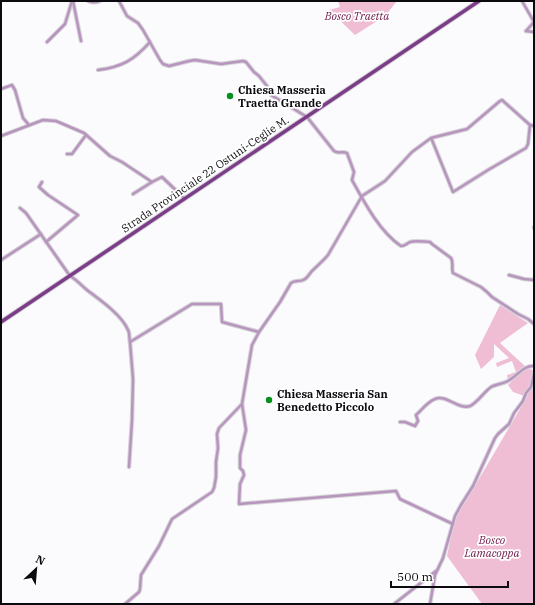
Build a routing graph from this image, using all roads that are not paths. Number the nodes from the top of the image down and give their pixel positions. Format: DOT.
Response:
graph roads {
  1 [pos="72,1"];
  2 [pos="88,1"];
  3 [pos="100,1"];
  4 [pos="119,1"];
  5 [pos="479,1"];
  6 [pos="522,1"];
  7 [pos="534,32"];
  8 [pos="80,41"];
  9 [pos="47,42"];
  10 [pos="150,42"];
  11 [pos="98,70"];
  12 [pos="1,89"];
  13 [pos="307,117"];
  14 [pos="29,125"];
  15 [pos="530,125"];
  16 [pos="534,126"];
  17 [pos="86,135"];
  18 [pos="1,136"];
  19 [pos="432,140"];
  20 [pos="66,154"];
  21 [pos="42,182"];
  22 [pos="152,182"];
  23 [pos="133,194"];
  24 [pos="362,196"];
  25 [pos="185,199"];
  26 [pos="20,208"];
  27 [pos="41,234"];
  28 [pos="46,242"];
  29 [pos="1,260"];
  30 [pos="509,275"];
  31 [pos="70,276"];
  32 [pos="534,280"];
  33 [pos="1,322"];
  34 [pos="534,324"];
  35 [pos="259,332"];
  36 [pos="130,342"];
  37 [pos="534,366"];
  38 [pos="534,374"];
  39 [pos="242,404"];
  40 [pos="400,422"];
  41 [pos="129,467"];
  42 [pos="453,524"];
  43 [pos="434,575"];
  44 [pos="125,604"];
  45 [pos="394,604"];
  46 [pos="430,604"];
  1 -- 8 [label="street"];
  1 -- 9 [label="street"];
  2 -- 3 [label="street"];
  4 -- 10 [label="street"];
  5 -- 13 [label="main road, Strada Provinciale 22 Ostuni-Ceglie M."];
  6 -- 7 [label="street"];
  10 -- 11 [label="street"];
  10 -- 13 [label="street"];
  12 -- 14 [label="street"];
  13 -- 24 [label="street"];
  13 -- 25 [label="main road, Strada Provinciale 22 Ostuni-Ceglie M."];
  14 -- 17 [label="street"];
  14 -- 18 [label="street"];
  15 -- 16 [label="street"];
  15 -- 19 [label="street"];
  15 -- 24 [label="street"];
  17 -- 20 [label="street"];
  17 -- 22 [label="street"];
  21 -- 28 [label="street"];
  22 -- 23 [label="street"];
  22 -- 25 [label="street"];
  24 -- 34 [label="street"];
  24 -- 35 [label="street"];
  25 -- 31 [label="main road, Strada Provinciale 22 Ostuni-Ceglie M."];
  26 -- 27 [label="street"];
  27 -- 28 [label="street"];
  27 -- 29 [label="street"];
  28 -- 31 [label="street"];
  30 -- 32 [label="street"];
  31 -- 33 [label="main road, Strada Provinciale 22 Ostuni-Ceglie M."];
  31 -- 36 [label="street"];
  35 -- 36 [label="street"];
  35 -- 39 [label="street"];
  36 -- 41 [label="street"];
  37 -- 40 [label="street"];
  38 -- 42 [label="street"];
  39 -- 42 [label="street"];
  39 -- 44 [label="street"];
  42 -- 43 [label="street"];
  43 -- 45 [label="street"];
  43 -- 46 [label="street"];
}
